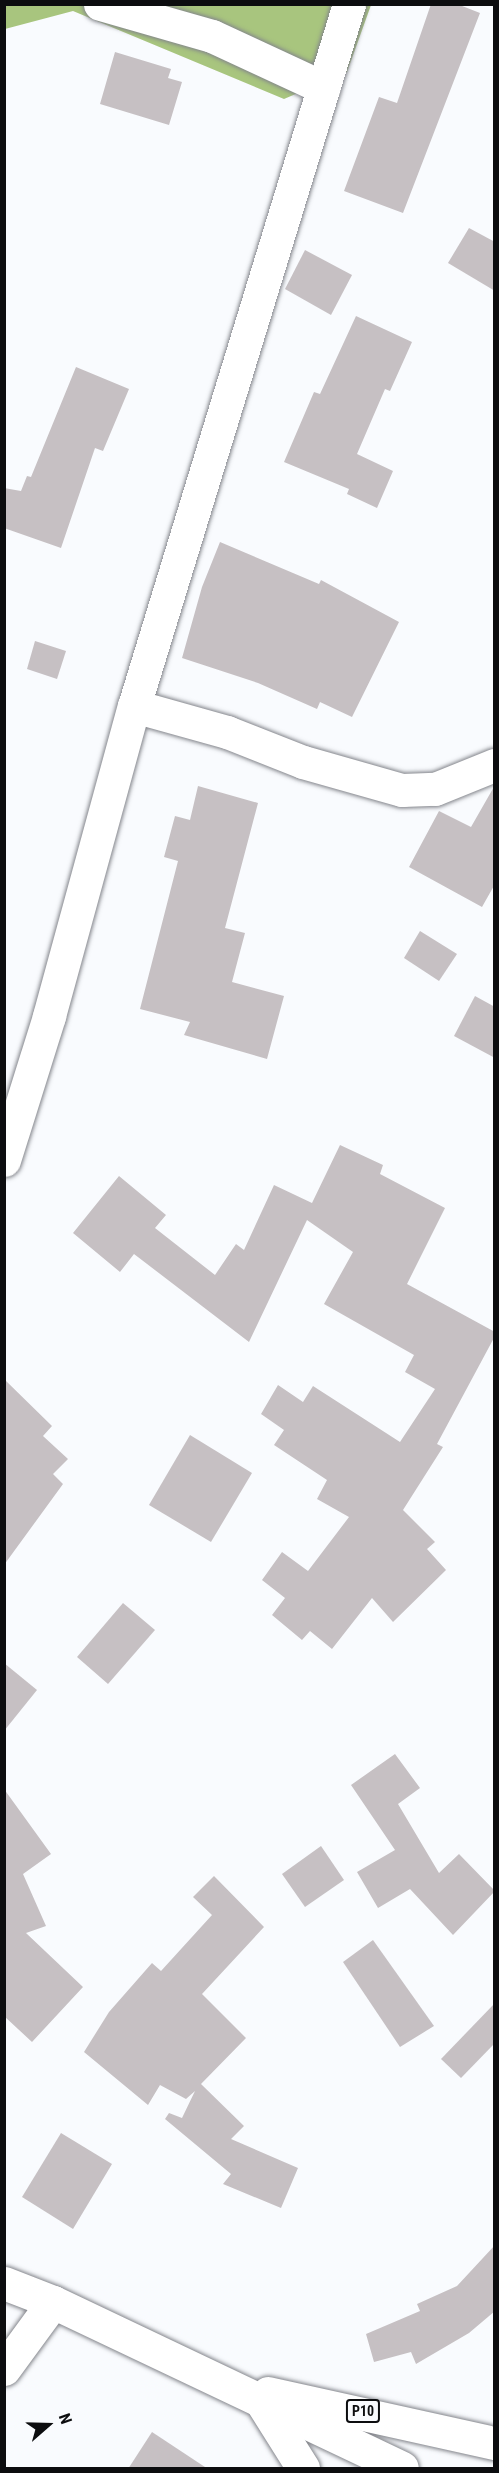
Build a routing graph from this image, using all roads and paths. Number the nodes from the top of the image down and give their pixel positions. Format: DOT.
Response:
graph roads {
  1 [pos="100,4"];
  2 [pos="349,4"];
  3 [pos="324,88"];
  4 [pos="134,706"];
  5 [pos="495,765"];
  6 [pos="4,1160"];
  7 [pos="4,2283"];
  8 [pos="52,2302"];
  9 [pos="4,2369"];
  10 [pos="231,2386"];
  11 [pos="262,2403"];
  12 [pos="495,2443"];
  13 [pos="303,2469"];
  14 [pos="402,2469"];
  1 -- 3 [label="main road"];
  2 -- 3 [label="main road"];
  3 -- 4 [label="main road"];
  4 -- 5 [label="main road"];
  4 -- 6 [label="main road"];
  7 -- 8 [label="main road, P10"];
  8 -- 9 [label="main road"];
  8 -- 10 [label="main road, P10"];
  10 -- 11 [label="main road, P10"];
  10 -- 12 [label="main road, P10"];
  11 -- 13 [label="main road"];
  11 -- 14 [label="main road, P10"];
}
